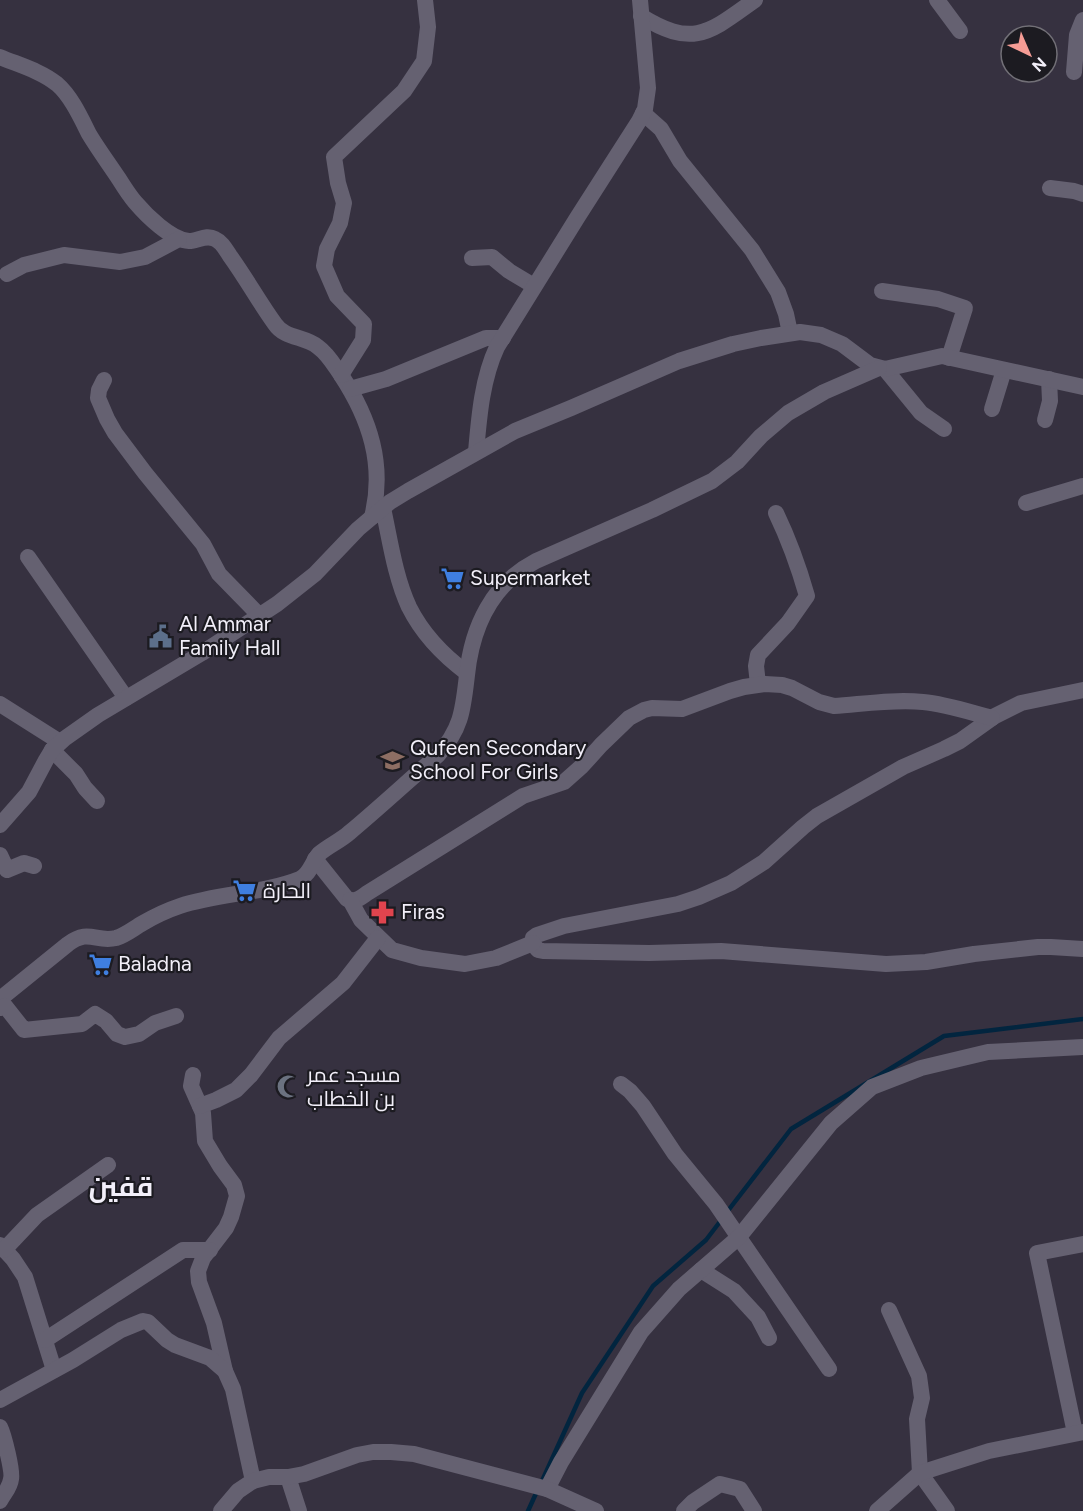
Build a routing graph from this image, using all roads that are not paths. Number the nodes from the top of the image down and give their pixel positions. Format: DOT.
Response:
graph roads {
  1 [pos="425,0"];
  2 [pos="755,0"];
  3 [pos="937,0"];
  4 [pos="641,8"];
  5 [pos="1083,20"];
  6 [pos="960,31"];
  7 [pos="0,57"];
  8 [pos="1074,72"];
  9 [pos="643,114"];
  10 [pos="1050,189"];
  11 [pos="1083,194"];
  12 [pos="179,239"];
  13 [pos="472,258"];
  14 [pos="7,274"];
  15 [pos="534,286"];
  16 [pos="882,291"];
  17 [pos="790,333"];
  18 [pos="503,338"];
  19 [pos="949,358"];
  20 [pos="882,368"];
  21 [pos="1004,370"];
  22 [pos="104,380"];
  23 [pos="1049,380"];
  24 [pos="345,382"];
  25 [pos="1083,387"];
  26 [pos="992,409"];
  27 [pos="1045,420"];
  28 [pos="944,429"];
  29 [pos="476,452"];
  30 [pos="1083,486"];
  31 [pos="1026,503"];
  32 [pos="377,513"];
  33 [pos="776,513"];
  34 [pos="28,557"];
  35 [pos="260,616"];
  36 [pos="467,673"];
  37 [pos="758,684"];
  38 [pos="1083,690"];
  39 [pos="126,698"];
  40 [pos="0,704"];
  41 [pos="992,718"];
  42 [pos="56,746"];
  43 [pos="97,801"];
  44 [pos="0,825"];
  45 [pos="0,855"];
  46 [pos="315,859"];
  47 [pos="34,866"];
  48 [pos="350,900"];
  49 [pos="378,938"];
  50 [pos="533,943"];
  51 [pos="1083,949"];
  52 [pos="0,999"];
  53 [pos="0,1008"];
  54 [pos="176,1016"];
  55 [pos="1083,1047"];
  56 [pos="193,1075"];
  57 [pos="621,1084"];
  58 [pos="200,1106"];
  59 [pos="108,1165"];
  60 [pos="739,1237"];
  61 [pos="1083,1244"];
  62 [pos="2,1247"];
  63 [pos="210,1250"];
  64 [pos="701,1270"];
  65 [pos="889,1310"];
  66 [pos="769,1338"];
  67 [pos="45,1340"];
  68 [pos="829,1369"];
  69 [pos="54,1370"];
  70 [pos="225,1371"];
  71 [pos="0,1400"];
  72 [pos="0,1427"];
  73 [pos="1079,1433"];
  74 [pos="920,1473"];
  75 [pos="288,1477"];
  76 [pos="253,1481"];
  77 [pos="541,1487"];
  78 [pos="0,1501"];
  79 [pos="221,1511"];
  80 [pos="299,1511"];
  81 [pos="596,1511"];
  82 [pos="684,1511"];
  83 [pos="754,1511"];
  84 [pos="877,1511"];
  85 [pos="947,1511"];
  1 -- 24 [label="street"];
  2 -- 4 [label="street"];
  3 -- 6 [label="street"];
  4 -- 9 [label="street"];
  5 -- 8 [label="street"];
  7 -- 12 [label="street"];
  9 -- 15 [label="street"];
  9 -- 17 [label="street"];
  10 -- 11 [label="street"];
  12 -- 14 [label="street"];
  12 -- 24 [label="street"];
  13 -- 15 [label="street"];
  15 -- 18 [label="street"];
  16 -- 19 [label="street"];
  17 -- 20 [label="street"];
  17 -- 29 [label="street"];
  18 -- 24 [label="street"];
  18 -- 29 [label="street"];
  19 -- 20 [label="street"];
  19 -- 21 [label="street"];
  20 -- 28 [label="street"];
  20 -- 36 [label="street"];
  21 -- 23 [label="street"];
  21 -- 26 [label="street"];
  22 -- 35 [label="street"];
  23 -- 25 [label="street"];
  23 -- 27 [label="street"];
  24 -- 32 [label="street"];
  29 -- 32 [label="street"];
  30 -- 31 [label="street"];
  32 -- 35 [label="street"];
  32 -- 36 [label="street"];
  33 -- 37 [label="street"];
  34 -- 39 [label="street"];
  35 -- 39 [label="street"];
  36 -- 46 [label="street"];
  37 -- 41 [label="street"];
  37 -- 48 [label="street"];
  38 -- 41 [label="street"];
  39 -- 42 [label="street"];
  40 -- 42 [label="street"];
  41 -- 50 [label="street"];
  42 -- 43 [label="street"];
  42 -- 44 [label="street"];
  45 -- 47 [label="street"];
  46 -- 48 [label="street"];
  46 -- 52 [label="street"];
  48 -- 49 [label="street"];
  49 -- 50 [label="street"];
  49 -- 58 [label="street"];
  50 -- 51 [label="street"];
  53 -- 54 [label="street"];
  55 -- 60 [label="street"];
  56 -- 58 [label="street"];
  57 -- 60 [label="street"];
  58 -- 63 [label="street"];
  59 -- 62 [label="street"];
  60 -- 64 [label="street"];
  60 -- 68 [label="street"];
  61 -- 73 [label="street"];
  62 -- 67 [label="street"];
  63 -- 67 [label="street"];
  63 -- 70 [label="street"];
  64 -- 66 [label="street"];
  64 -- 77 [label="street"];
  65 -- 74 [label="street"];
  67 -- 69 [label="street"];
  69 -- 70 [label="street"];
  69 -- 71 [label="street"];
  70 -- 76 [label="street"];
  72 -- 78 [label="street"];
  73 -- 74 [label="street"];
  74 -- 84 [label="street"];
  74 -- 85 [label="street"];
  75 -- 76 [label="street"];
  75 -- 77 [label="street"];
  75 -- 80 [label="street"];
  76 -- 79 [label="street"];
  77 -- 81 [label="street"];
  82 -- 83 [label="street"];
}
